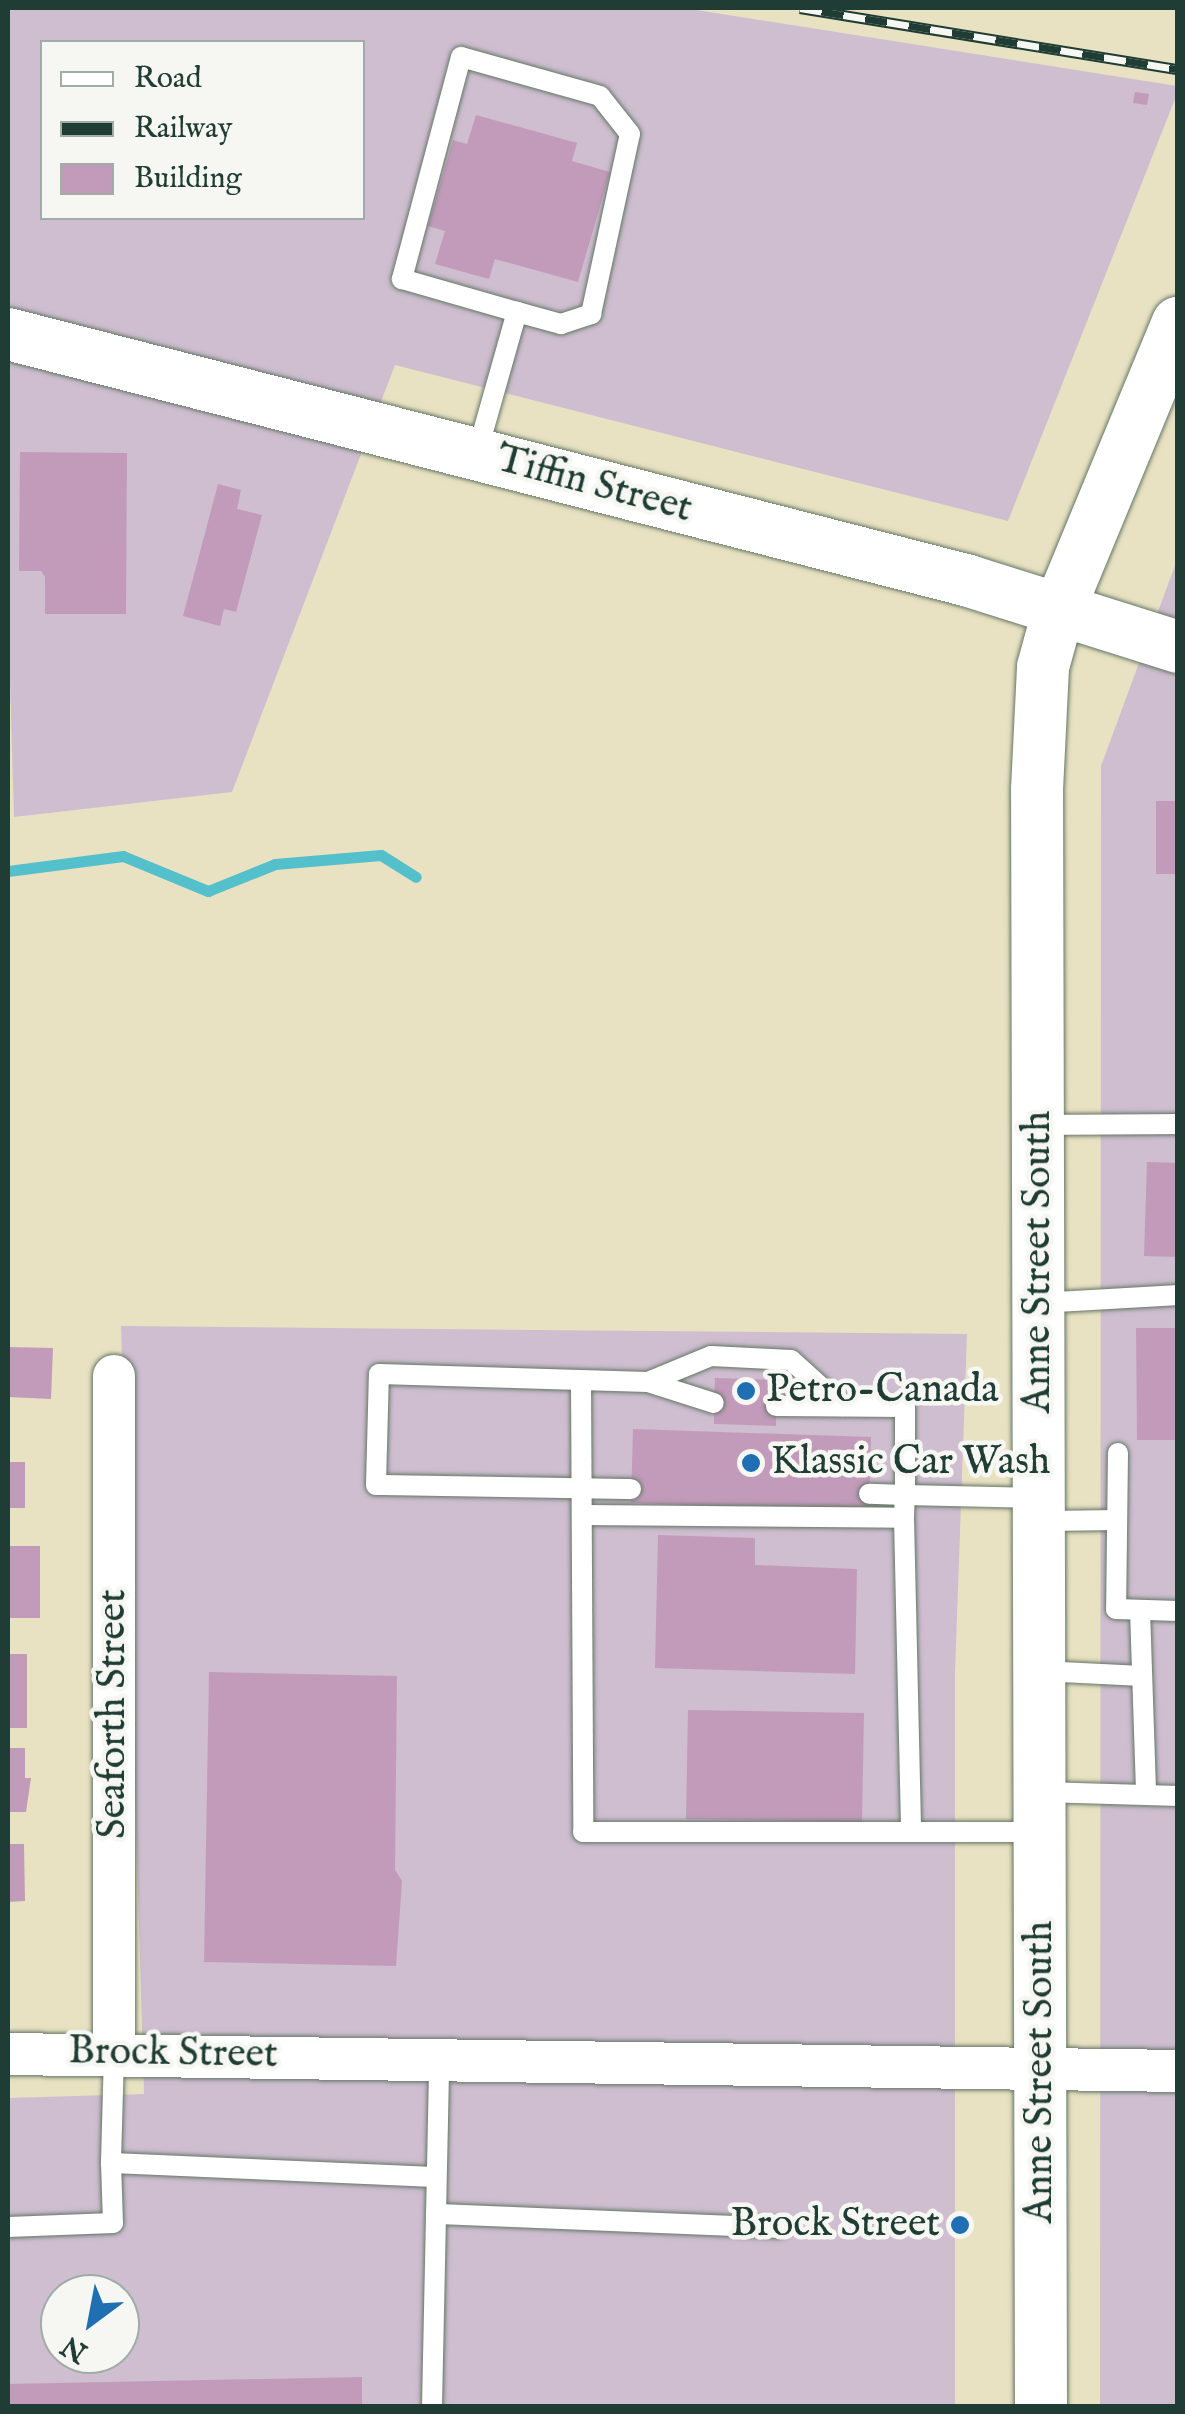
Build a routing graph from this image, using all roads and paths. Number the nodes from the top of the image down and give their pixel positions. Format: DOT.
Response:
graph roads {
  1 [pos="517,312"];
  2 [pos="1178,323"];
  3 [pos="8,334"];
  4 [pos="476,454"];
  5 [pos="1058,612"];
  6 [pos="1178,647"];
  7 [pos="1039,1124"];
  8 [pos="1178,1124"];
  9 [pos="1178,1295"];
  10 [pos="1039,1303"];
  11 [pos="114,1376"];
  12 [pos="581,1380"];
  13 [pos="648,1382"];
  14 [pos="714,1403"];
  15 [pos="776,1406"];
  16 [pos="842,1406"];
  17 [pos="1118,1453"];
  18 [pos="631,1489"];
  19 [pos="583,1491"];
  20 [pos="869,1494"];
  21 [pos="905,1495"];
  22 [pos="1040,1510"];
  23 [pos="583,1516"];
  24 [pos="904,1518"];
  25 [pos="1117,1520"];
  26 [pos="1140,1610"];
  27 [pos="1178,1611"];
  28 [pos="1042,1671"];
  29 [pos="1142,1676"];
  30 [pos="1146,1794"];
  31 [pos="1178,1796"];
  32 [pos="1043,1812"];
  33 [pos="911,1832"];
  34 [pos="114,2052"];
  35 [pos="8,2054"];
  36 [pos="438,2059"];
  37 [pos="1178,2071"];
  38 [pos="1043,2073"];
  39 [pos="111,2163"];
  40 [pos="436,2177"];
  41 [pos="436,2214"];
  42 [pos="8,2227"];
  43 [pos="780,2228"];
  44 [pos="432,2406"];
  45 [pos="1040,2406"];
  1 -- 1 [label="lane"];
  1 -- 4 [label="lane"];
  2 -- 5 [label="street, Anne Street South"];
  3 -- 4 [label="street, Tiffin Street"];
  4 -- 5 [label="street, Tiffin Street"];
  5 -- 6 [label="street, Tiffin Street"];
  5 -- 7 [label="street, Anne Street South"];
  7 -- 8 [label="lane"];
  7 -- 10 [label="street, Anne Street South"];
  9 -- 10 [label="lane"];
  10 -- 22 [label="street, Anne Street South"];
  11 -- 34 [label="street, Seaforth Street"];
  12 -- 13 [label="lane"];
  12 -- 19 [label="lane"];
  12 -- 19 [label="lane"];
  13 -- 14 [label="lane"];
  13 -- 16 [label="lane"];
  15 -- 16 [label="lane"];
  16 -- 21 [label="lane"];
  17 -- 25 [label="lane"];
  18 -- 19 [label="lane"];
  19 -- 23 [label="lane"];
  20 -- 21 [label="lane"];
  21 -- 22 [label="lane"];
  21 -- 24 [label="lane"];
  22 -- 25 [label="lane"];
  22 -- 28 [label="street, Anne Street South"];
  23 -- 24 [label="lane"];
  23 -- 33 [label="lane"];
  24 -- 33 [label="lane"];
  25 -- 26 [label="lane"];
  26 -- 27 [label="lane"];
  26 -- 29 [label="lane"];
  28 -- 29 [label="lane"];
  28 -- 32 [label="street, Anne Street South"];
  29 -- 30 [label="lane"];
  30 -- 31 [label="lane"];
  30 -- 32 [label="lane"];
  32 -- 33 [label="lane"];
  32 -- 38 [label="street, Anne Street South"];
  34 -- 35 [label="street, Brock Street"];
  34 -- 36 [label="street, Brock Street"];
  34 -- 39 [label="lane"];
  36 -- 38 [label="street, Brock Street"];
  36 -- 40 [label="lane"];
  37 -- 38 [label="street, Brock Street"];
  38 -- 45 [label="street, Anne Street South"];
  39 -- 40 [label="lane"];
  39 -- 42 [label="lane"];
  40 -- 41 [label="lane"];
  41 -- 43 [label="lane"];
  41 -- 44 [label="lane"];
}
